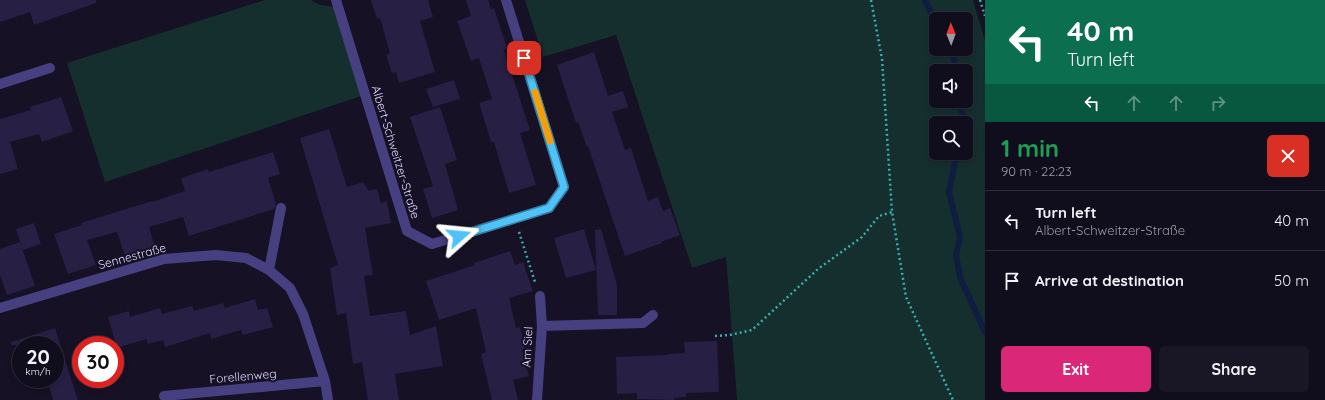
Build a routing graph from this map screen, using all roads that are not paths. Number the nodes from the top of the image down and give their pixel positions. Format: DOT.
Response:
graph roads {
  1 [pos="336,0"];
  2 [pos="506,0"];
  3 [pos="50,68"];
  4 [pos="0,84"];
  5 [pos="281,208"];
  6 [pos="269,270"];
  7 [pos="540,296"];
  8 [pos="0,308"];
  9 [pos="653,315"];
  10 [pos="542,326"];
  11 [pos="325,381"];
  12 [pos="164,396"];
  13 [pos="328,400"];
  14 [pos="537,400"];
  1 -- 2 [label="street, Albert-Schweitzer-Straße"];
  3 -- 4 [label="street"];
  5 -- 6 [label="street"];
  6 -- 8 [label="street, Sennestraße"];
  6 -- 11 [label="street, Sennestraße"];
  7 -- 10 [label="street, Am Siel"];
  9 -- 10 [label="street"];
  10 -- 14 [label="street, Am Siel"];
  11 -- 12 [label="street, Forellenweg"];
  11 -- 13 [label="street, Sennestraße"];
}
